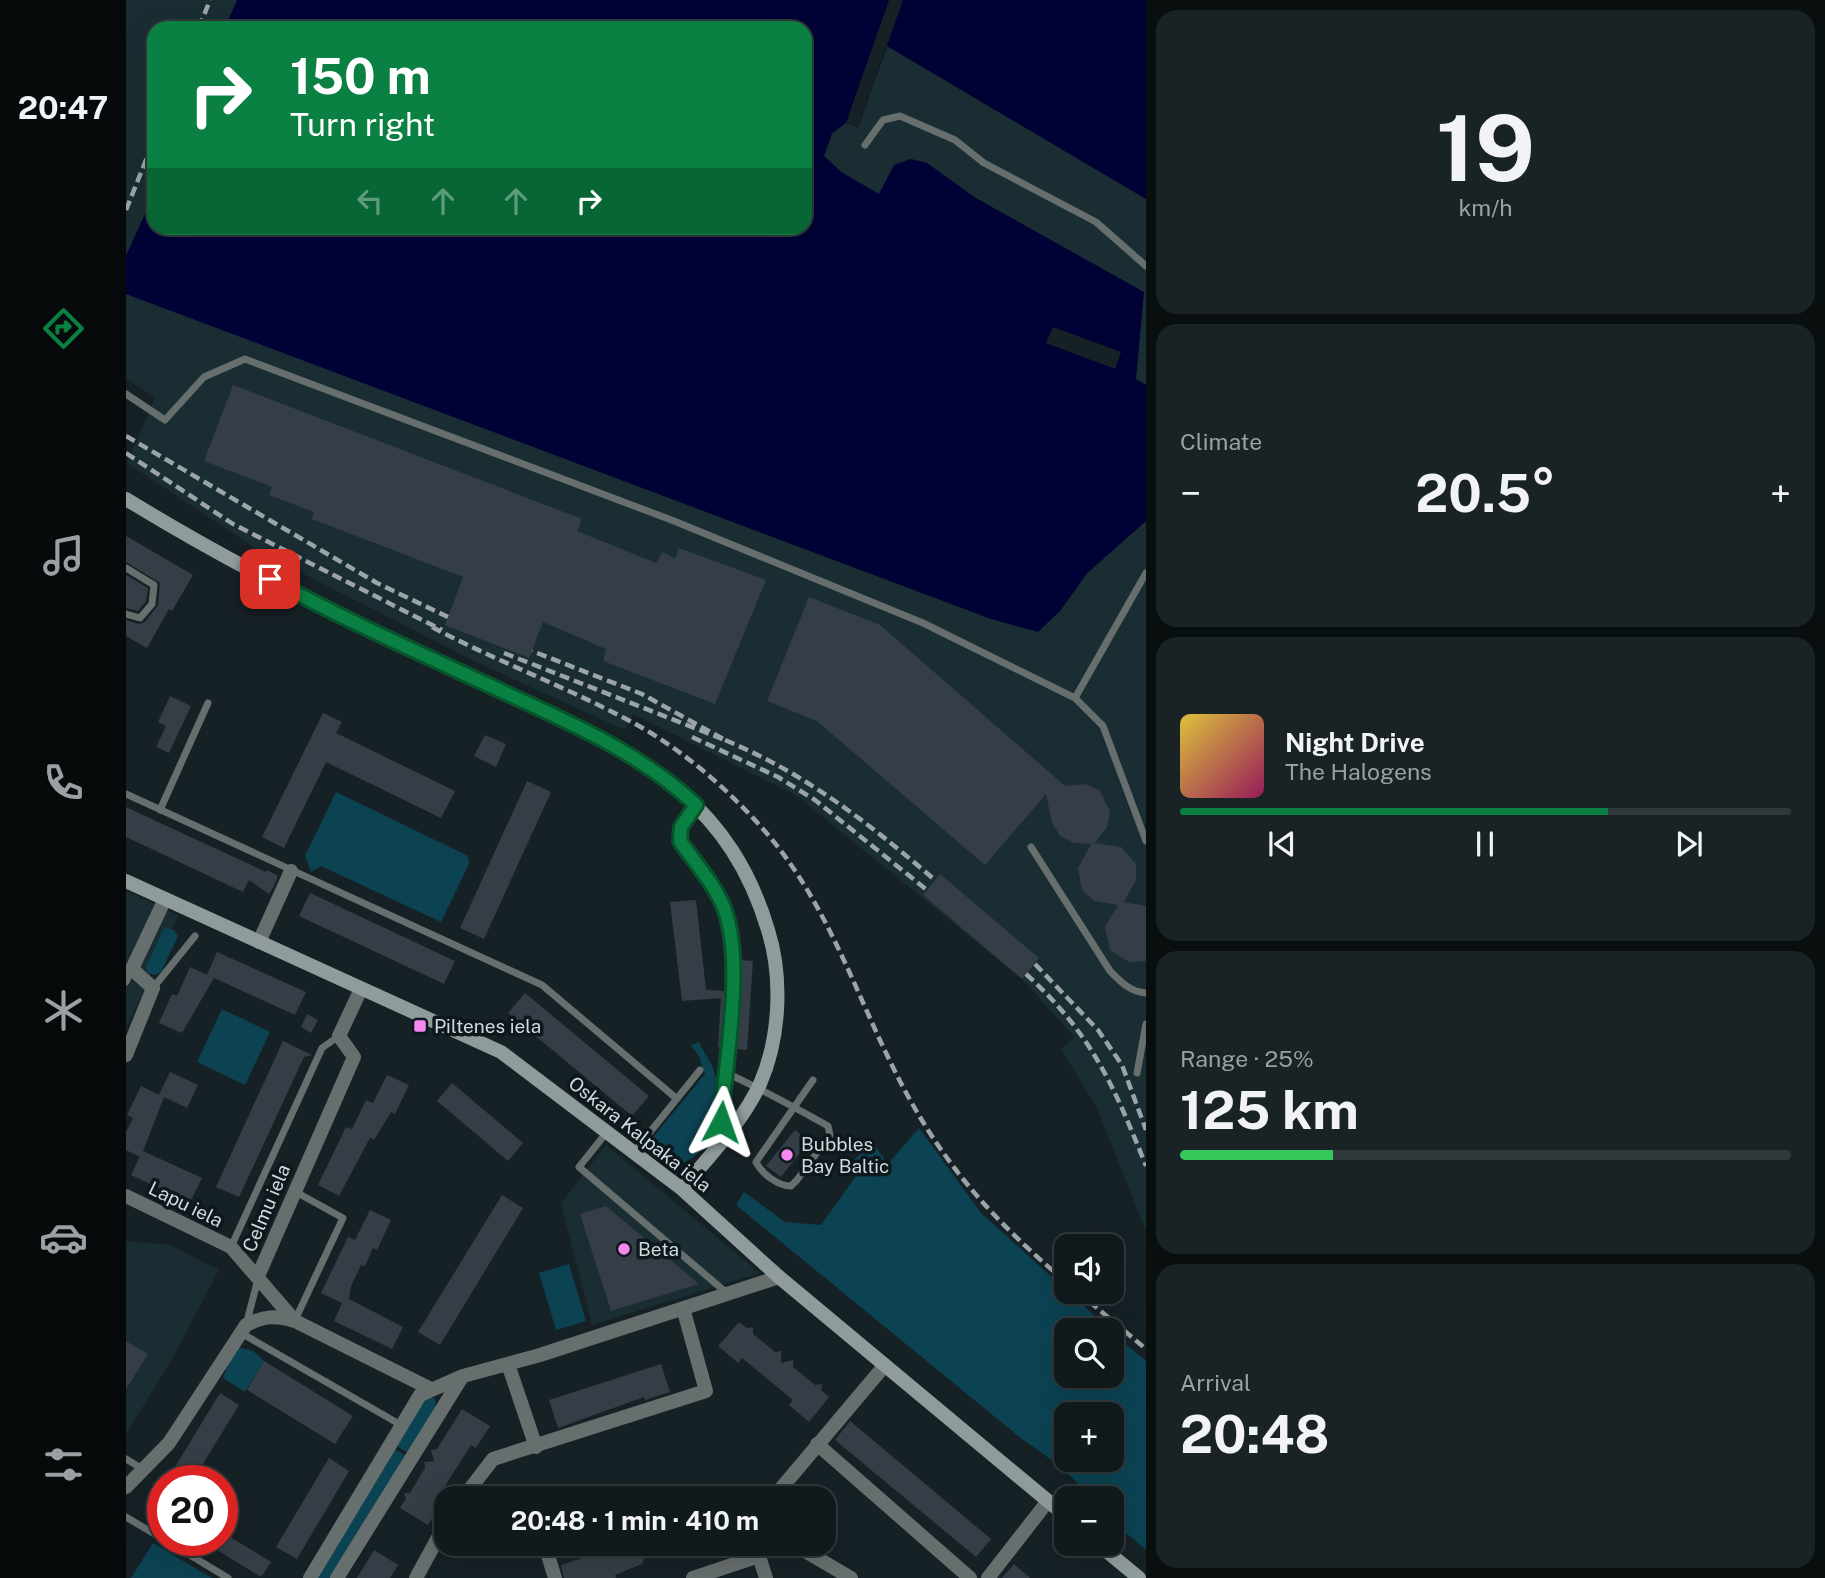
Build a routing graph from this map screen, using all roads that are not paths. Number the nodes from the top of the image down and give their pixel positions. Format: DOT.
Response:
graph roads {
  1 [pos="865,145"];
  2 [pos="1146,266"];
  3 [pos="126,394"];
  4 [pos="126,499"];
  5 [pos="126,568"];
  6 [pos="1146,573"];
  7 [pos="126,614"];
  8 [pos="1074,698"];
  9 [pos="208,703"];
  10 [pos="126,794"];
  11 [pos="696,805"];
  12 [pos="160,810"];
  13 [pos="1146,841"];
  14 [pos="1031,846"];
  15 [pos="291,871"];
  16 [pos="126,881"];
  17 [pos="164,899"];
  18 [pos="195,936"];
  19 [pos="259,942"];
  20 [pos="129,976"];
  21 [pos="153,988"];
  22 [pos="361,989"];
  23 [pos="1146,993"];
  24 [pos="1146,1024"];
  25 [pos="339,1036"];
  26 [pos="126,1055"];
  27 [pos="700,1070"];
  28 [pos="724,1072"];
  29 [pos="1137,1073"];
  30 [pos="813,1080"];
  31 [pos="758,1088"];
  32 [pos="676,1098"];
  33 [pos="794,1107"];
  34 [pos="608,1132"];
  35 [pos="726,1135"];
  36 [pos="633,1152"];
  37 [pos="682,1189"];
  38 [pos="294,1191"];
  39 [pos="126,1196"];
  40 [pos="231,1247"];
  41 [pos="258,1276"];
  42 [pos="779,1277"];
  43 [pos="729,1294"];
  44 [pos="683,1308"];
  45 [pos="295,1321"];
  46 [pos="243,1329"];
  47 [pos="509,1364"];
  48 [pos="885,1365"];
  49 [pos="463,1376"];
  50 [pos="431,1389"];
  51 [pos="401,1425"];
  52 [pos="817,1444"];
  53 [pos="536,1447"];
  54 [pos="126,1459"];
  55 [pos="141,1468"];
  56 [pos="472,1486"];
  57 [pos="783,1486"];
  58 [pos="126,1487"];
  59 [pos="1048,1502"];
  60 [pos="1054,1507"];
  61 [pos="126,1517"];
  62 [pos="147,1529"];
  63 [pos="434,1545"];
  64 [pos="192,1556"];
  65 [pos="548,1556"];
  66 [pos="746,1556"];
  67 [pos="762,1556"];
  68 [pos="813,1556"];
  69 [pos="1112,1556"];
  70 [pos="228,1578"];
  71 [pos="310,1578"];
  72 [pos="337,1578"];
  73 [pos="416,1578"];
  74 [pos="555,1578"];
  75 [pos="693,1578"];
  76 [pos="766,1578"];
  77 [pos="850,1578"];
  78 [pos="970,1578"];
  79 [pos="988,1578"];
  80 [pos="1139,1578"];
  1 -- 2 [label="lane"];
  3 -- 8 [label="lane"];
  4 -- 11 [label="main road"];
  5 -- 7 [label="lane"];
  6 -- 8 [label="lane"];
  8 -- 13 [label="lane"];
  9 -- 12 [label="lane"];
  10 -- 12 [label="lane"];
  11 -- 28 [label="lane"];
  11 -- 31 [label="main road"];
  12 -- 15 [label="lane"];
  14 -- 23 [label="lane"];
  15 -- 19 [label="street"];
  15 -- 32 [label="lane"];
  16 -- 17 [label="main road, Oskara Kalpaka iela"];
  17 -- 19 [label="main road, Oskara Kalpaka iela"];
  17 -- 20 [label="street"];
  18 -- 21 [label="lane"];
  19 -- 22 [label="main road, Oskara Kalpaka iela"];
  20 -- 21 [label="street"];
  21 -- 26 [label="street"];
  22 -- 25 [label="street"];
  22 -- 34 [label="main road, Oskara Kalpaka iela"];
  24 -- 29 [label="lane"];
  25 -- 38 [label="street, Celmu iela"];
  25 -- 40 [label="lane"];
  27 -- 32 [label="lane"];
  28 -- 31 [label="lane"];
  28 -- 35 [label="lane"];
  30 -- 33 [label="lane"];
  31 -- 33 [label="lane"];
  31 -- 35 [label="main road"];
  32 -- 36 [label="lane"];
  33 -- 33 [label="lane"];
  34 -- 36 [label="main road, Oskara Kalpaka iela"];
  34 -- 43 [label="lane"];
  35 -- 37 [label="main road"];
  36 -- 37 [label="main road, Oskara Kalpaka iela"];
  37 -- 42 [label="main road, Oskara Kalpaka iela"];
  38 -- 41 [label="street, Celmu iela"];
  38 -- 45 [label="lane"];
  39 -- 40 [label="street, Lapu iela"];
  40 -- 41 [label="street, Lapu iela"];
  41 -- 45 [label="street, Celmu iela"];
  41 -- 46 [label="lane"];
  42 -- 43 [label="street"];
  42 -- 48 [label="main road, Oskara Kalpaka iela"];
  43 -- 44 [label="street"];
  44 -- 47 [label="street"];
  44 -- 53 [label="street"];
  45 -- 46 [label="street"];
  45 -- 50 [label="street"];
  46 -- 51 [label="lane"];
  46 -- 55 [label="street"];
  47 -- 49 [label="street"];
  47 -- 53 [label="street"];
  48 -- 52 [label="street"];
  48 -- 59 [label="main road, Oskara Kalpaka iela"];
  49 -- 50 [label="street"];
  49 -- 72 [label="street"];
  50 -- 51 [label="street"];
  51 -- 71 [label="street"];
  52 -- 57 [label="street"];
  52 -- 78 [label="street"];
  53 -- 56 [label="street"];
  54 -- 55 [label="lane"];
  55 -- 58 [label="street"];
  59 -- 60 [label="main road, Oskara Kalpaka iela"];
  59 -- 79 [label="street"];
  61 -- 62 [label="lane"];
  63 -- 73 [label="street"];
  64 -- 70 [label="lane"];
  65 -- 74 [label="street"];
  66 -- 75 [label="street"];
  67 -- 76 [label="street"];
  68 -- 77 [label="street"];
  69 -- 80 [label="main road"];
}
